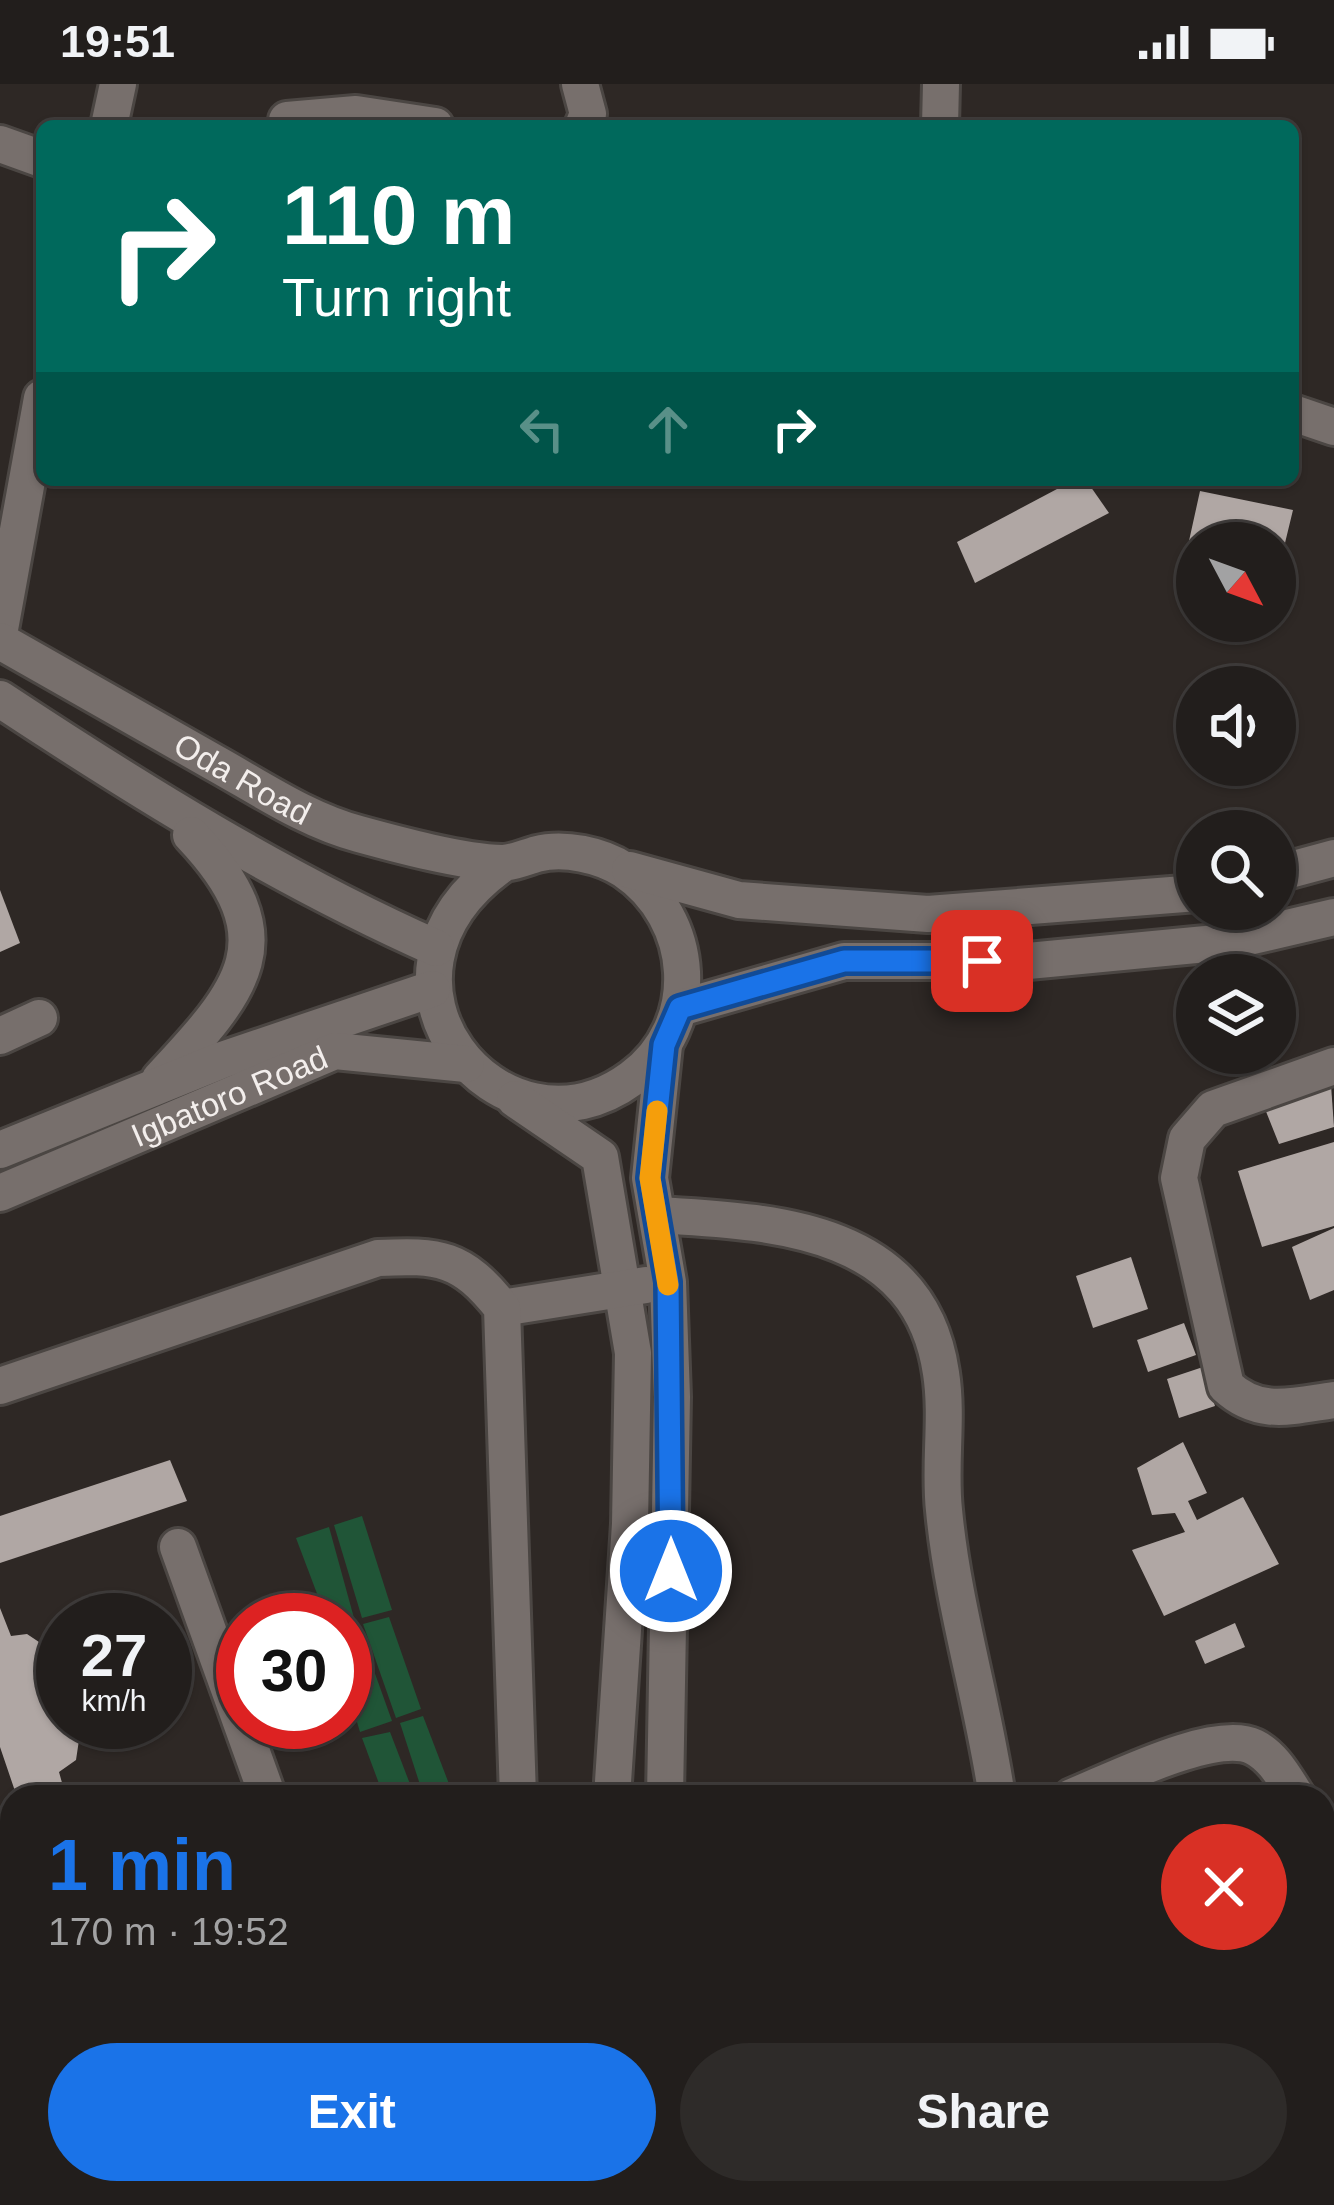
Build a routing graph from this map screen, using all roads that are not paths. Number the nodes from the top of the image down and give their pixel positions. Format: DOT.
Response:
graph roads {
  1 [pos="118,84"];
  2 [pos="580,84"];
  3 [pos="941,84"];
  4 [pos="286,110"];
  5 [pos="110,120"];
  6 [pos="392,120"];
  7 [pos="586,120"];
  8 [pos="940,120"];
  9 [pos="0,144"];
  10 [pos="36,157"];
  11 [pos="1299,414"];
  12 [pos="1334,427"];
  13 [pos="36,431"];
  14 [pos="0,629"];
  15 [pos="0,640"];
  16 [pos="0,698"];
  17 [pos="168,810"];
  18 [pos="1334,858"];
  19 [pos="504,863"];
  20 [pos="621,867"];
  21 [pos="1296,868"];
  22 [pos="1176,895"];
  23 [pos="1334,916"];
  24 [pos="436,948"];
  25 [pos="433,989"];
  26 [pos="680,1008"];
  27 [pos="39,1018"];
  28 [pos="0,1036"];
  29 [pos="664,1045"];
  30 [pos="466,1064"];
  31 [pos="1334,1066"];
  32 [pos="152,1088"];
  33 [pos="502,1090"];
  34 [pos="0,1150"];
  35 [pos="0,1193"];
  36 [pos="659,1215"];
  37 [pos="668,1282"];
  38 [pos="622,1288"];
  39 [pos="502,1308"];
  40 [pos="0,1386"];
  41 [pos="1334,1400"];
  42 [pos="178,1546"];
  43 [pos="264,1785"];
  44 [pos="518,1785"];
  45 [pos="613,1785"];
  46 [pos="665,1785"];
  47 [pos="995,1785"];
  48 [pos="1103,1785"];
  49 [pos="1289,1785"];
  1 -- 5 [label="street"];
  2 -- 7 [label="street"];
  3 -- 8 [label="street"];
  4 -- 6 [label="street"];
  9 -- 10 [label="street"];
  11 -- 12 [label="street"];
  13 -- 14 [label="street"];
  15 -- 19 [label="street, Oda Road"];
  16 -- 17 [label="street, Oda Road"];
  17 -- 24 [label="street, Oda Road"];
  17 -- 32 [label="street"];
  18 -- 21 [label="street"];
  19 -- 20 [label="street"];
  19 -- 24 [label="street"];
  20 -- 22 [label="street"];
  20 -- 26 [label="street"];
  23 -- 26 [label="street"];
  24 -- 25 [label="street"];
  25 -- 30 [label="street"];
  25 -- 32 [label="street, Igbatoro Road"];
  26 -- 29 [label="street"];
  27 -- 28 [label="street"];
  29 -- 33 [label="street"];
  29 -- 36 [label="street"];
  30 -- 33 [label="street"];
  30 -- 35 [label="street, Igbatoro Road"];
  31 -- 41 [label="street"];
  32 -- 34 [label="street, Igbatoro Road"];
  33 -- 38 [label="street"];
  36 -- 37 [label="street"];
  36 -- 47 [label="street"];
  37 -- 38 [label="street"];
  37 -- 46 [label="street"];
  38 -- 39 [label="street"];
  38 -- 45 [label="street"];
  39 -- 40 [label="street"];
  39 -- 44 [label="street"];
  42 -- 43 [label="street"];
  48 -- 49 [label="street"];
}
